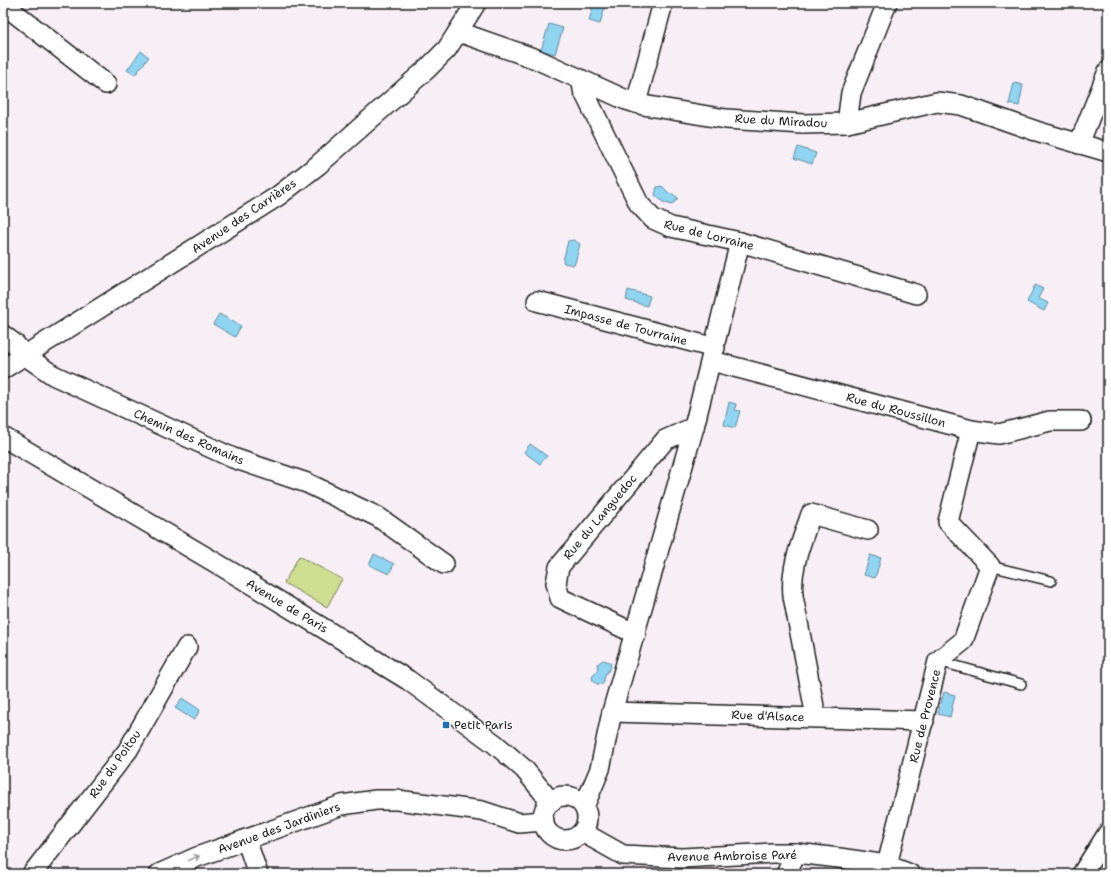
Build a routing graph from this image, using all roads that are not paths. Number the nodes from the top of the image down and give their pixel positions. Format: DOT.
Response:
graph roads {
  1 [pos="476,3"];
  2 [pos="663,3"];
  3 [pos="887,3"];
  4 [pos="3,4"];
  5 [pos="459,32"];
  6 [pos="1108,71"];
  7 [pos="582,81"];
  8 [pos="106,84"];
  9 [pos="636,103"];
  10 [pos="847,123"];
  11 [pos="1079,144"];
  12 [pos="1108,152"];
  13 [pos="740,242"];
  14 [pos="916,294"];
  15 [pos="537,301"];
  16 [pos="3,335"];
  17 [pos="714,354"];
  18 [pos="24,355"];
  19 [pos="3,369"];
  20 [pos="1081,421"];
  21 [pos="694,427"];
  22 [pos="971,430"];
  23 [pos="3,437"];
  24 [pos="868,530"];
  25 [pos="444,564"];
  26 [pos="990,566"];
  27 [pos="1051,581"];
  28 [pos="636,634"];
  29 [pos="187,647"];
  30 [pos="938,661"];
  31 [pos="1021,684"];
  32 [pos="612,712"];
  33 [pos="816,717"];
  34 [pos="924,721"];
  35 [pos="550,802"];
  36 [pos="584,807"];
  37 [pos="544,821"];
  38 [pos="582,832"];
  39 [pos="1108,833"];
  40 [pos="246,839"];
  41 [pos="796,853"];
  42 [pos="887,865"];
  43 [pos="32,874"];
  44 [pos="159,874"];
  45 [pos="258,874"];
  46 [pos="786,874"];
  47 [pos="910,874"];
  48 [pos="1082,874"];
  1 -- 5 [label="street, Avenue des Carrières"];
  2 -- 9 [label="street"];
  3 -- 10 [label="street"];
  4 -- 8 [label="street"];
  5 -- 7 [label="street, Rue du Miradou"];
  5 -- 18 [label="street, Avenue des Carrières"];
  6 -- 11 [label="street"];
  7 -- 9 [label="street, Rue du Miradou"];
  7 -- 13 [label="street, Rue de Lorraine"];
  9 -- 10 [label="street, Rue du Miradou"];
  10 -- 11 [label="street, Rue du Miradou"];
  11 -- 12 [label="street, Rue du Miradou"];
  13 -- 14 [label="street, Rue de Lorraine"];
  13 -- 17 [label="street"];
  15 -- 17 [label="street, Impasse de Tourraine"];
  16 -- 18 [label="street, Chemin des Romains"];
  17 -- 21 [label="street"];
  17 -- 22 [label="street, Rue du Roussillon"];
  18 -- 19 [label="street, Avenue des Carrières"];
  18 -- 25 [label="street, Chemin des Romains"];
  20 -- 22 [label="street, Rue du Roussillon"];
  21 -- 28 [label="street"];
  21 -- 28 [label="street, Rue du Languedoc"];
  22 -- 26 [label="street"];
  23 -- 35 [label="street, Avenue de Paris"];
  24 -- 33 [label="street"];
  26 -- 27 [label="lane"];
  26 -- 30 [label="street, Rue de Provence"];
  28 -- 32 [label="street"];
  29 -- 43 [label="street, Rue du Poitou"];
  30 -- 31 [label="lane"];
  30 -- 34 [label="street, Rue de Provence"];
  32 -- 33 [label="street, Rue d'Alsace"];
  32 -- 36 [label="street"];
  33 -- 34 [label="street, Rue d'Alsace"];
  34 -- 42 [label="street, Rue de Provence"];
  35 -- 36 [label="street"];
  35 -- 37 [label="street"];
  36 -- 38 [label="street"];
  37 -- 38 [label="street"];
  37 -- 40 [label="street, Avenue des Jardiniers"];
  38 -- 41 [label="street, Avenue Ambroise Paré"];
  39 -- 48 [label="street"];
  44 -- 40 [label="street, Avenue des Jardiniers, one-way"];
  40 -- 45 [label="street"];
  41 -- 42 [label="street, Avenue Ambroise Paré"];
  41 -- 46 [label="street"];
  42 -- 47 [label="street, Avenue Ambroise Paré"];
}
